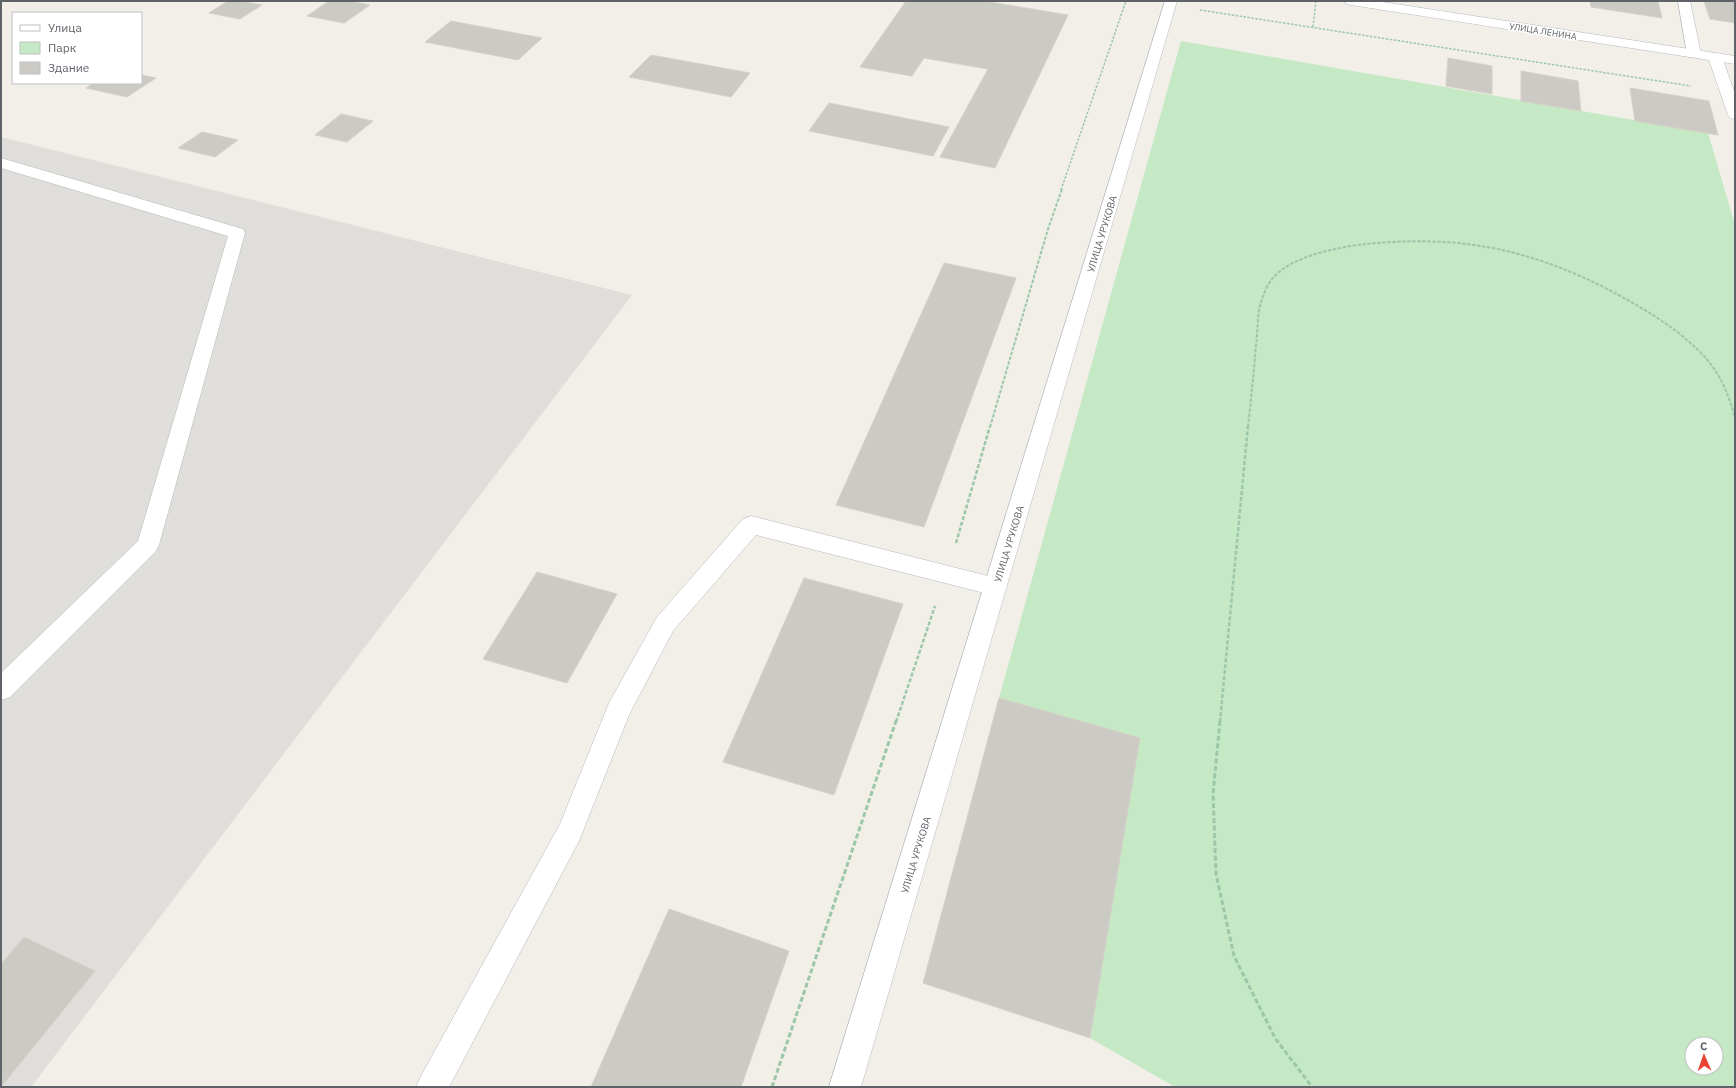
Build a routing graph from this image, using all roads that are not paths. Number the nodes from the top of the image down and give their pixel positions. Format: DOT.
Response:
graph roads {
  1 [pos="1351,1"];
  2 [pos="1684,1"];
  3 [pos="1170,3"];
  4 [pos="1694,54"];
  5 [pos="1715,57"];
  6 [pos="1735,60"];
  7 [pos="1735,115"];
  8 [pos="1,163"];
  9 [pos="996,587"];
  10 [pos="1,689"];
  11 [pos="432,1087"];
  12 [pos="845,1087"];
  1 -- 4 [label="street, УЛИЦА ЛЕНИНА"];
  2 -- 4 [label="street"];
  3 -- 9 [label="street, УЛИЦА УРУКОВА"];
  4 -- 5 [label="street, УЛИЦА ЛЕНИНА"];
  5 -- 6 [label="street, УЛИЦА ЛЕНИНА"];
  5 -- 7 [label="street"];
  8 -- 10 [label="street"];
  9 -- 11 [label="street"];
  9 -- 12 [label="street, УЛИЦА УРУКОВА"];
}
